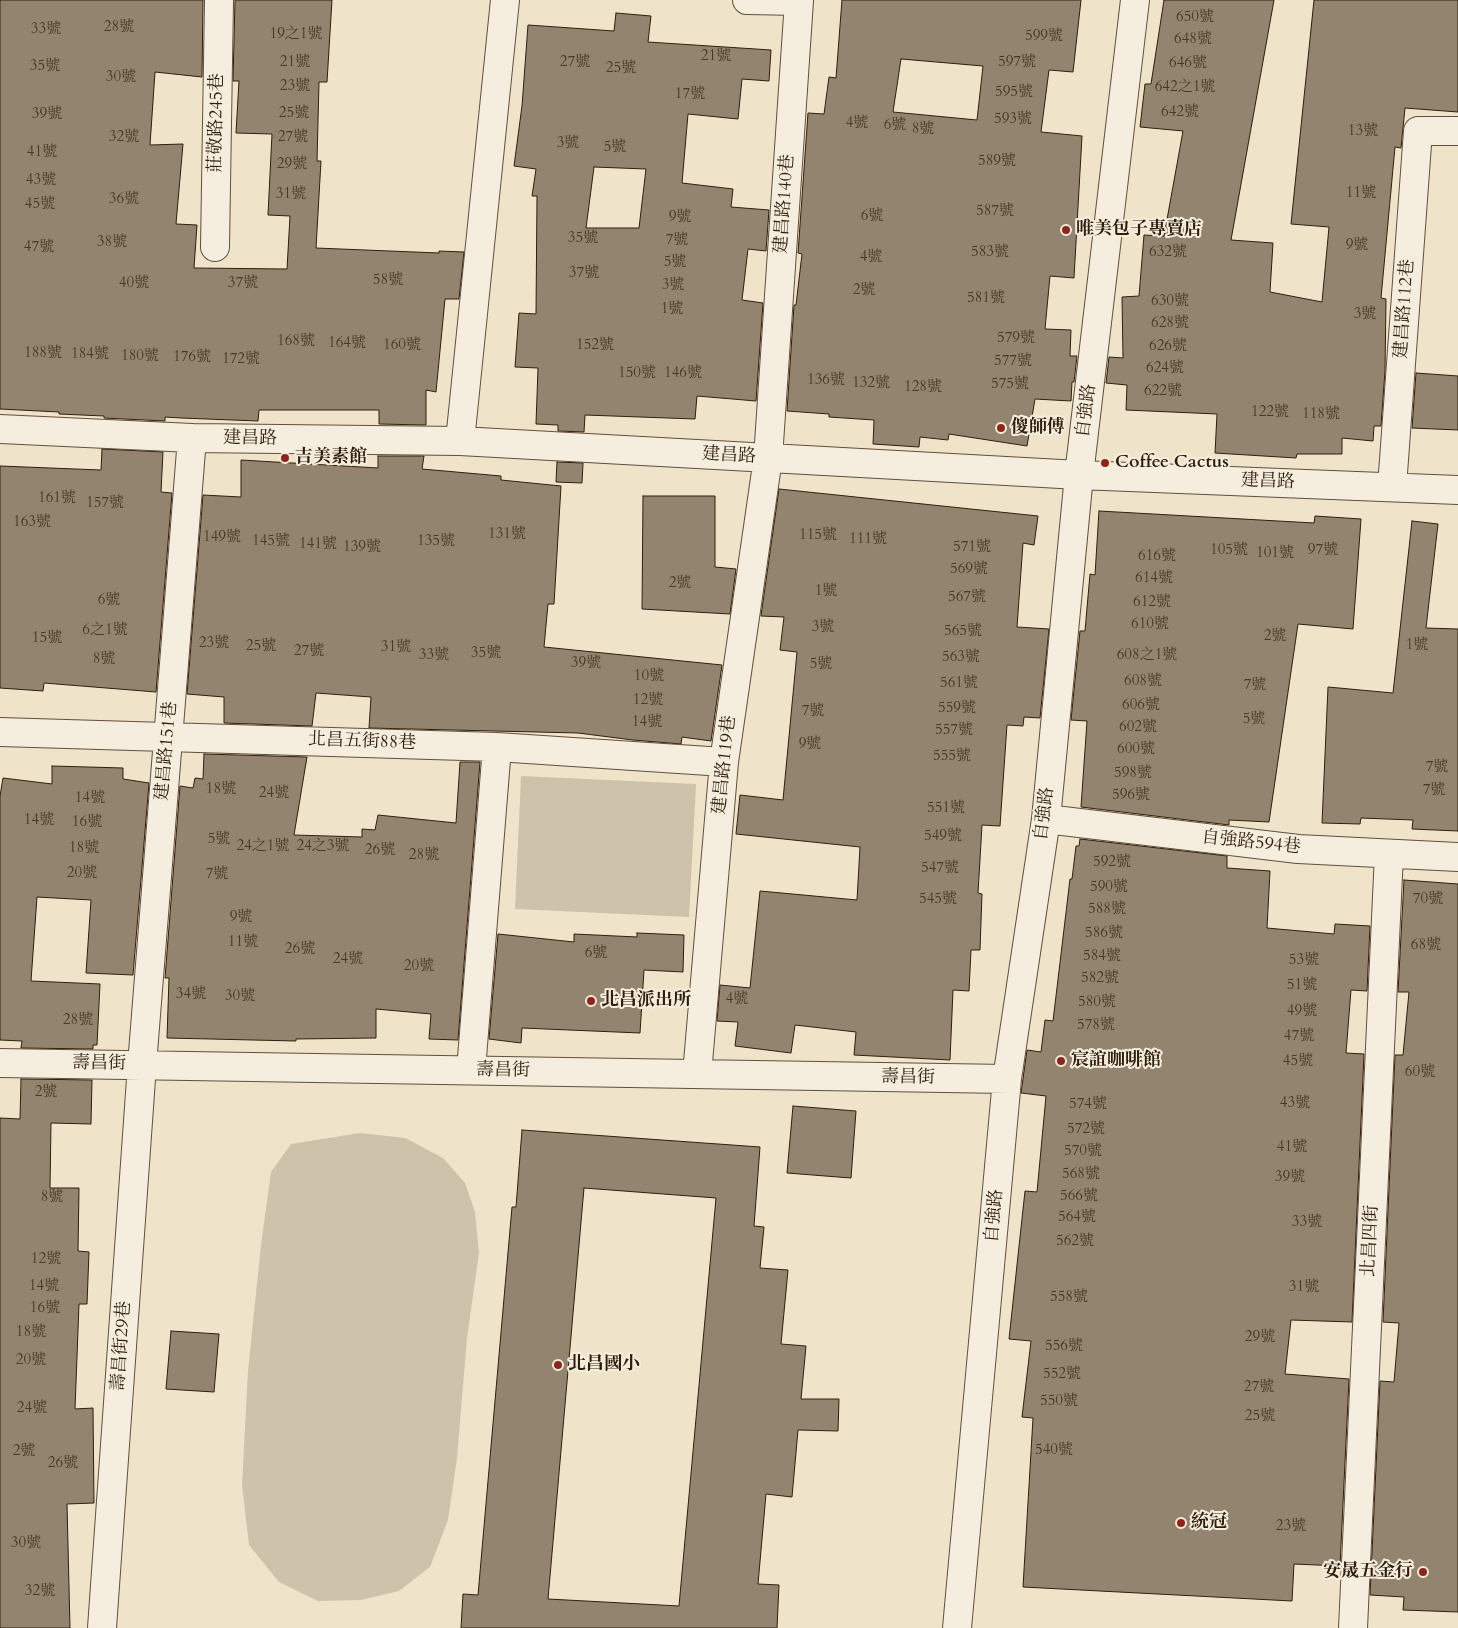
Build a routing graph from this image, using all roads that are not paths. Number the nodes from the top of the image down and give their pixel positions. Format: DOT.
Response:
graph roads {
  1 [pos="219,0"];
  2 [pos="505,0"];
  3 [pos="747,0"];
  4 [pos="1135,0"];
  5 [pos="1458,131"];
  6 [pos="215,246"];
  7 [pos="0,429"];
  8 [pos="192,438"];
  9 [pos="460,441"];
  10 [pos="768,458"];
  11 [pos="1080,475"];
  12 [pos="1392,487"];
  13 [pos="1458,490"];
  14 [pos="0,732"];
  15 [pos="168,736"];
  16 [pos="497,746"];
  17 [pos="724,762"];
  18 [pos="1046,819"];
  19 [pos="1389,854"];
  20 [pos="1458,857"];
  21 [pos="0,1063"];
  22 [pos="142,1065"];
  23 [pos="471,1070"];
  24 [pos="697,1074"];
  25 [pos="1007,1079"];
  26 [pos="102,1628"];
  27 [pos="957,1628"];
  28 [pos="1353,1628"];
  1 -- 6 [label="street, 莊敬路245巷"];
  2 -- 9 [label="street"];
  3 -- 10 [label="street, 建昌路140巷"];
  4 -- 11 [label="street, 自強路"];
  5 -- 12 [label="street, 建昌路112巷"];
  7 -- 8 [label="street, 建昌路"];
  8 -- 9 [label="street, 建昌路"];
  8 -- 15 [label="street, 建昌路151巷"];
  9 -- 10 [label="street, 建昌路"];
  10 -- 11 [label="street, 建昌路"];
  10 -- 17 [label="street, 建昌路119巷"];
  11 -- 12 [label="street, 建昌路"];
  11 -- 18 [label="street, 自強路"];
  12 -- 13 [label="street, 建昌路"];
  14 -- 15 [label="street, 北昌五街88巷"];
  15 -- 16 [label="street, 北昌五街88巷"];
  15 -- 22 [label="street, 建昌路151巷"];
  16 -- 17 [label="street, 北昌五街88巷"];
  16 -- 23 [label="street"];
  17 -- 24 [label="street, 建昌路119巷"];
  18 -- 19 [label="street, 自強路594巷"];
  18 -- 25 [label="street, 自強路"];
  19 -- 20 [label="street, 自強路594巷"];
  19 -- 28 [label="street, 北昌四街"];
  21 -- 22 [label="street, 壽昌街"];
  22 -- 23 [label="street, 壽昌街"];
  22 -- 26 [label="street, 壽昌街29巷"];
  23 -- 24 [label="street, 壽昌街"];
  24 -- 25 [label="street, 壽昌街"];
  25 -- 27 [label="street, 自強路"];
}
